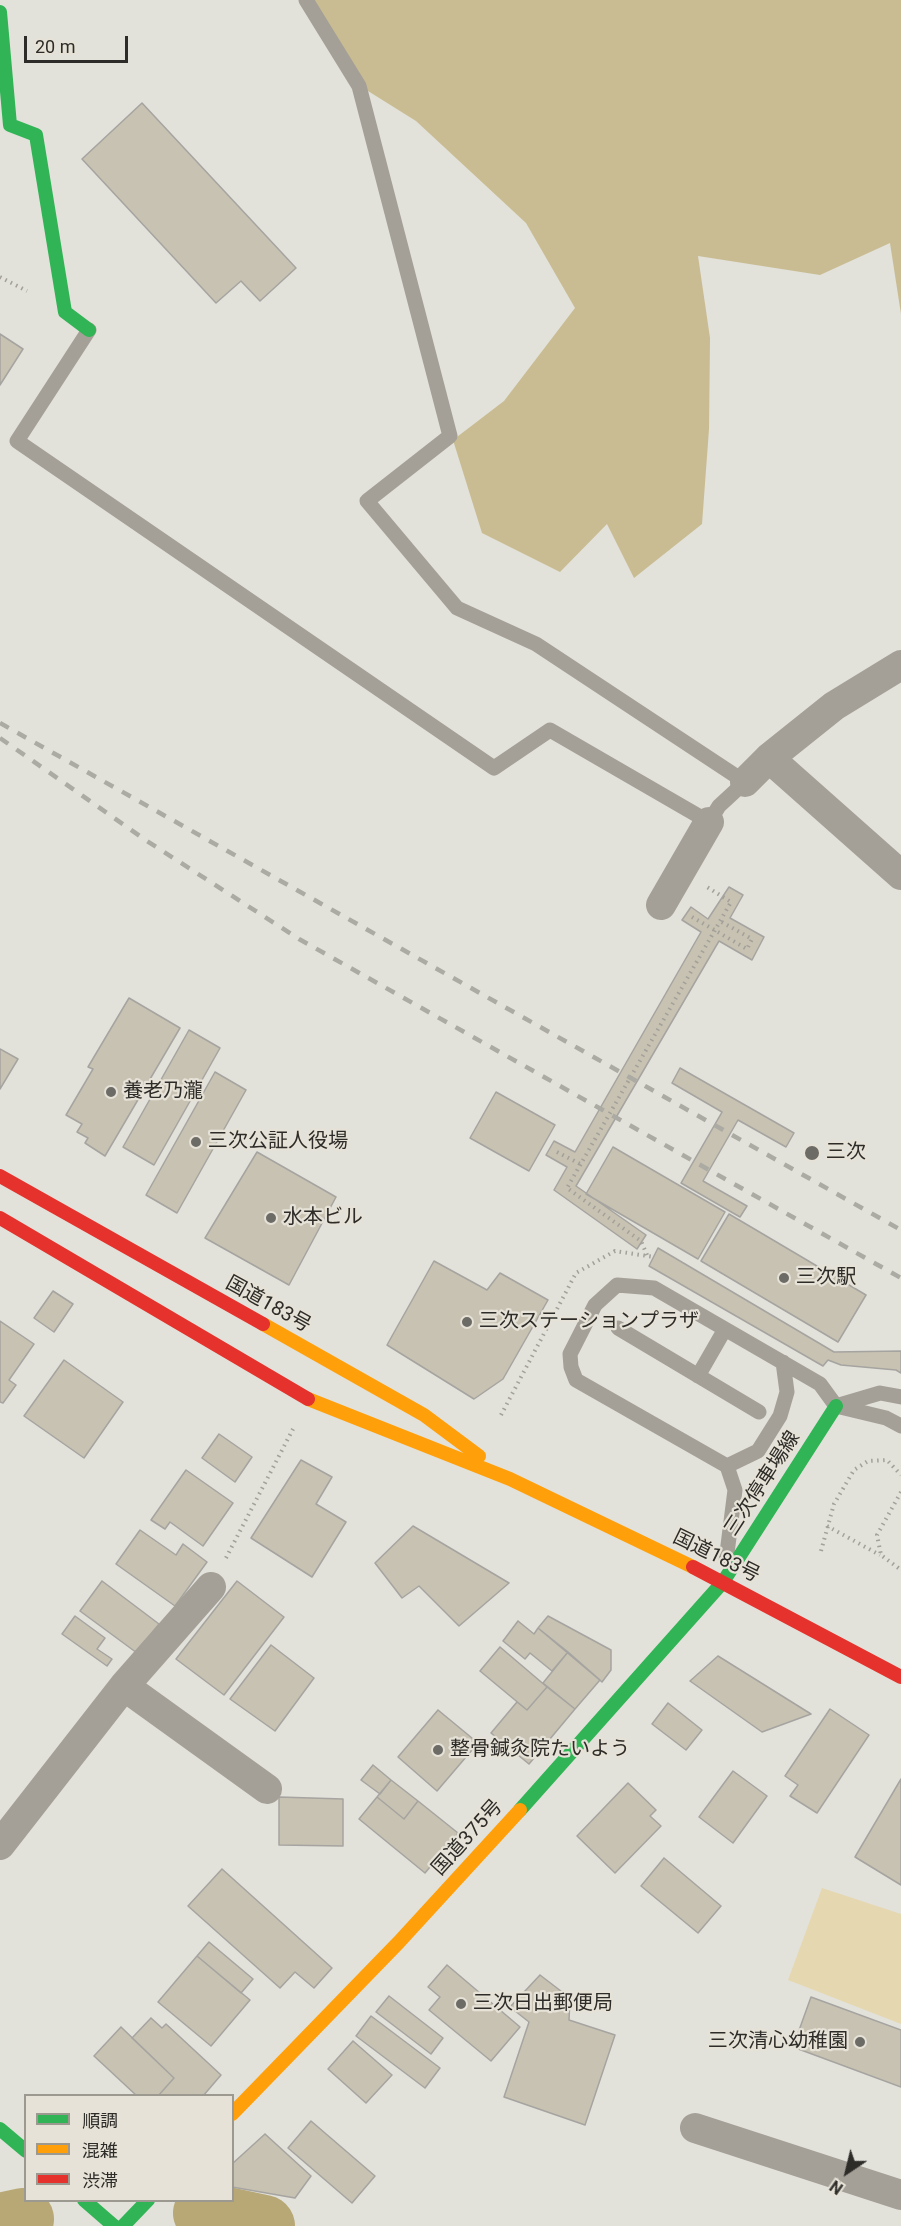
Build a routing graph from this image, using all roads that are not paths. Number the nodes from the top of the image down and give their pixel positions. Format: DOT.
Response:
graph roads {
  1 [pos="306,0"];
  2 [pos="0,12"];
  3 [pos="89,330"];
  4 [pos="901,665"];
  5 [pos="769,758"];
  6 [pos="745,782"];
  7 [pos="709,822"];
  8 [pos="901,874"];
  9 [pos="674,909"];
  10 [pos="0,1176"];
  11 [pos="0,1218"];
  12 [pos="618,1328"];
  13 [pos="725,1329"];
  14 [pos="783,1362"];
  15 [pos="698,1376"];
  16 [pos="901,1397"];
  17 [pos="836,1406"];
  18 [pos="759,1412"];
  19 [pos="901,1426"];
  20 [pos="728,1466"];
  21 [pos="510,1479"];
  22 [pos="723,1582"];
  23 [pos="211,1587"];
  24 [pos="901,1677"];
  25 [pos="124,1686"];
  26 [pos="267,1789"];
  27 [pos="0,1845"];
  28 [pos="234,2112"];
  29 [pos="695,2128"];
  30 [pos="0,2129"];
  31 [pos="24,2149"];
  32 [pos="901,2195"];
  33 [pos="86,2202"];
  34 [pos="146,2202"];
  35 [pos="114,2226"];
  36 [pos="123,2226"];
  1 -- 6 [label="lane"];
  2 -- 3 [label="main road"];
  3 -- 7 [label="lane"];
  4 -- 5 [label="street"];
  5 -- 6 [label="street"];
  5 -- 8 [label="street"];
  6 -- 7 [label="lane"];
  7 -- 9 [label="street"];
  10 -- 21 [label="main road, 国道183号"];
  11 -- 21 [label="main road, 国道183号"];
  12 -- 15 [label="lane"];
  13 -- 14 [label="lane"];
  13 -- 15 [label="lane"];
  13 -- 20 [label="lane"];
  14 -- 17 [label="lane"];
  14 -- 20 [label="lane"];
  15 -- 18 [label="lane"];
  16 -- 17 [label="lane"];
  17 -- 19 [label="lane"];
  17 -- 22 [label="main road, 三次停車場線"];
  20 -- 22 [label="lane"];
  21 -- 22 [label="main road, 国道183号"];
  22 -- 24 [label="main road, 国道183号"];
  22 -- 28 [label="main road, 国道375号"];
  23 -- 25 [label="street"];
  25 -- 26 [label="street"];
  25 -- 27 [label="street"];
  29 -- 32 [label="street"];
  30 -- 31 [label="main road"];
  33 -- 35 [label="main road"];
  34 -- 36 [label="main road"];
}
